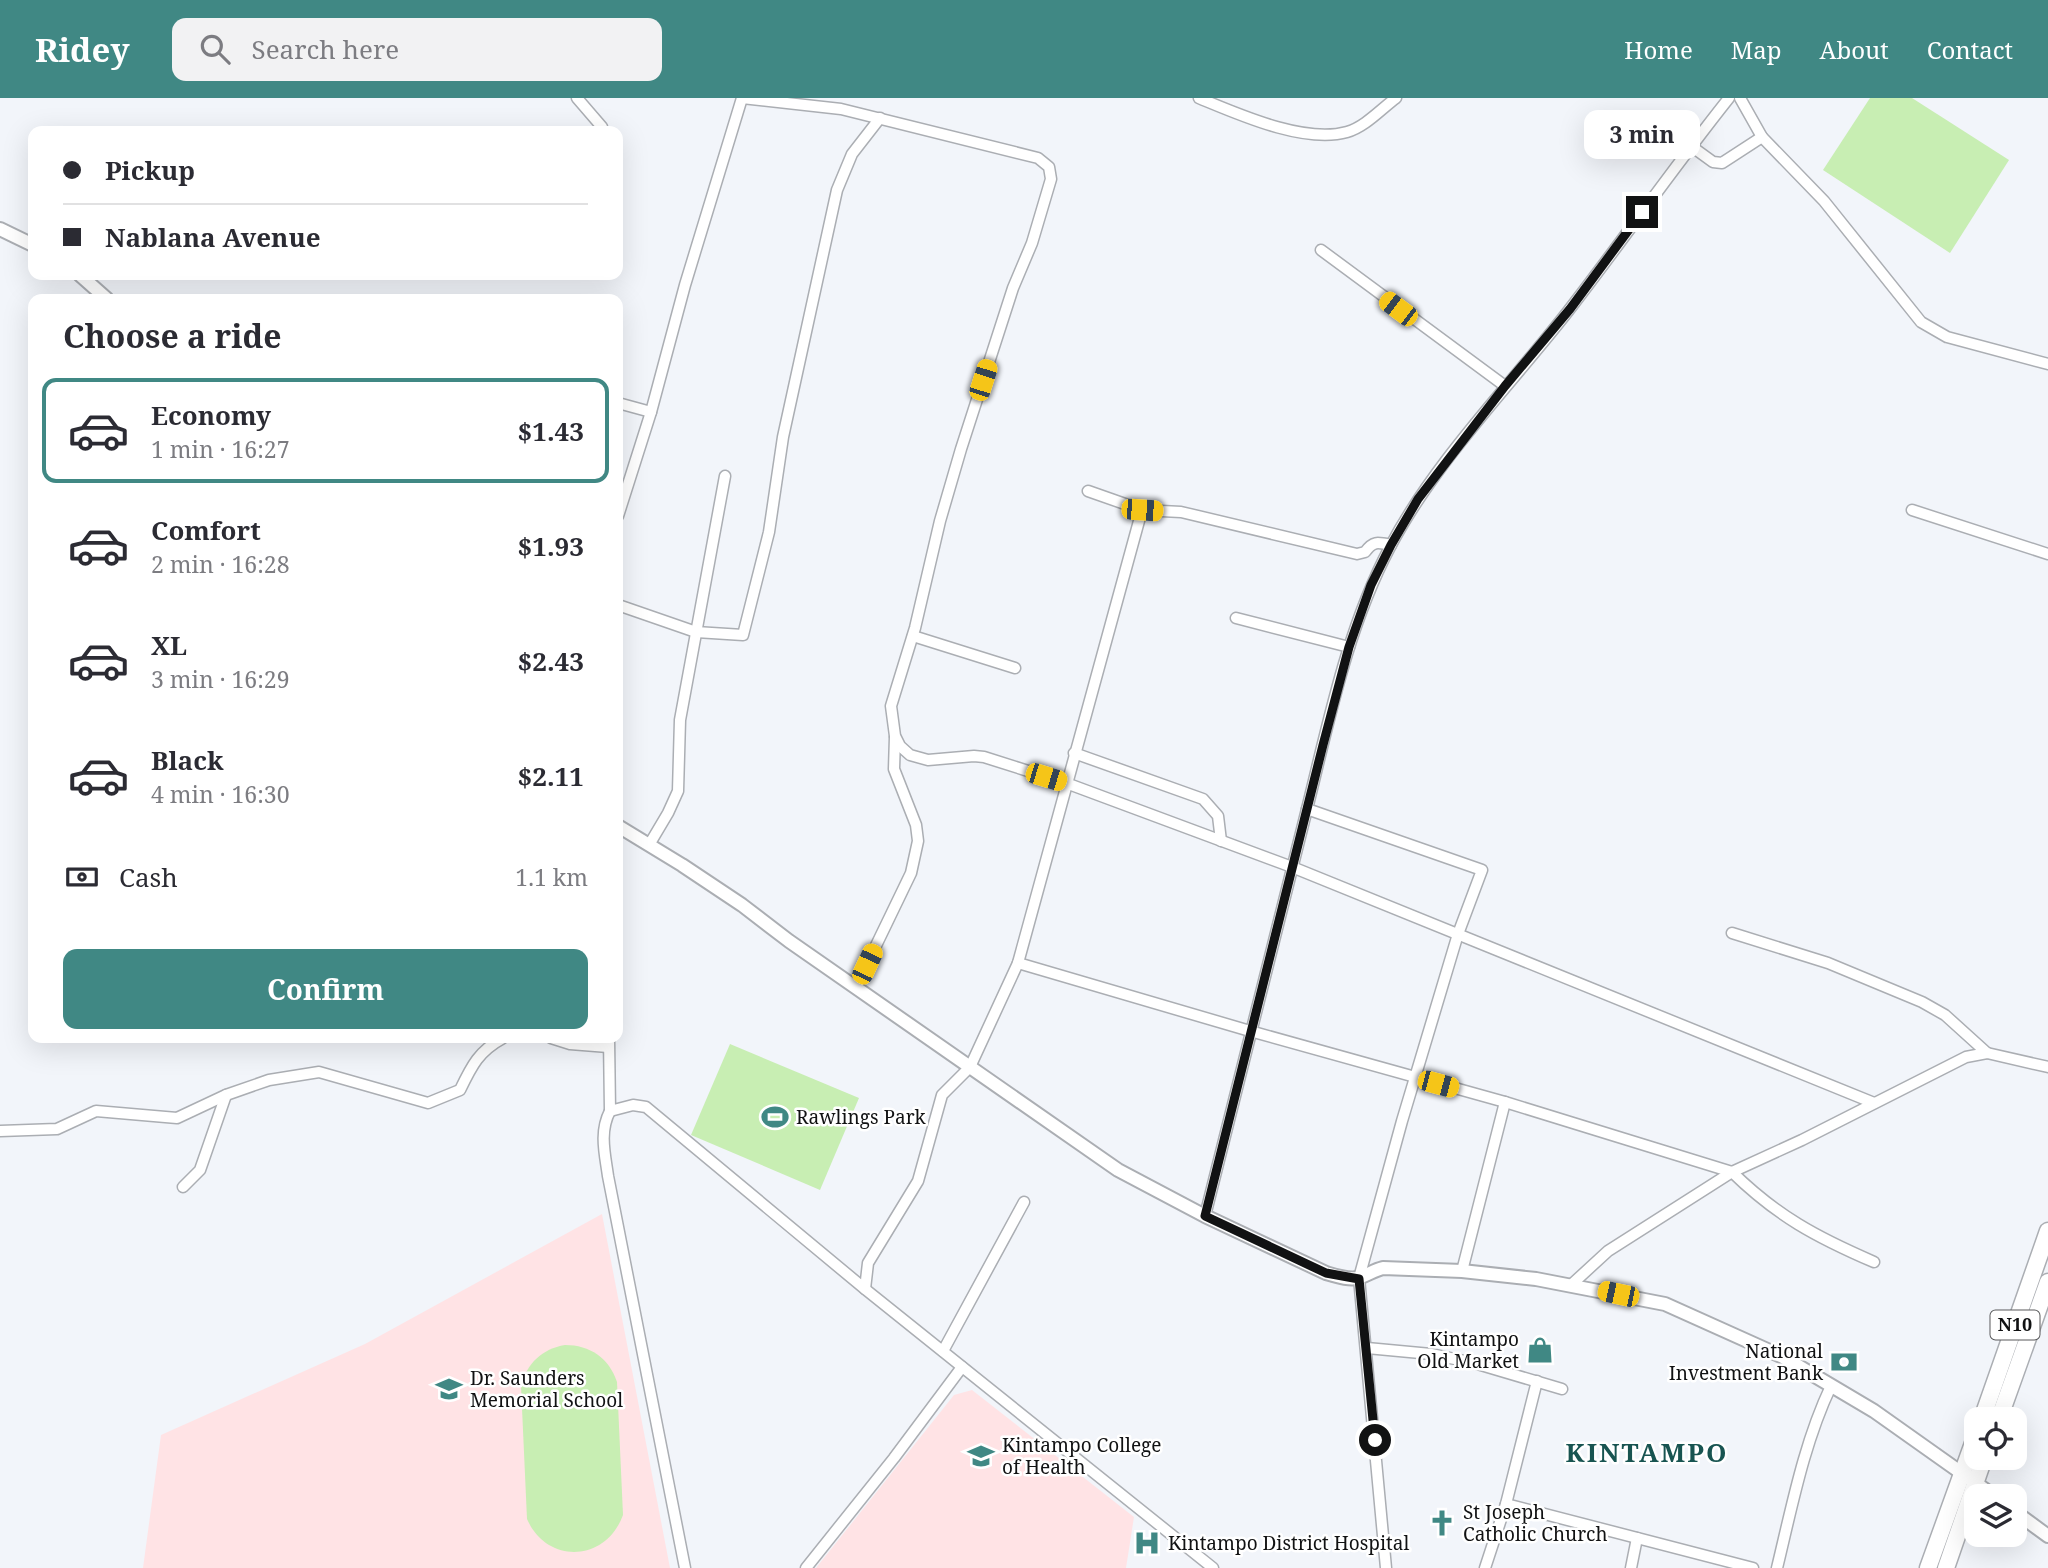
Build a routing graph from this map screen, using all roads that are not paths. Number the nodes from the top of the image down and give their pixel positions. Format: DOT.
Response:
graph roads {
  1 [pos="577,98"];
  2 [pos="742,98"];
  3 [pos="1199,98"];
  4 [pos="1396,98"];
  5 [pos="1729,98"];
  6 [pos="1740,98"];
  7 [pos="880,118"];
  8 [pos="602,126"];
  9 [pos="1762,137"];
  10 [pos="1691,146"];
  11 [pos="0,229"];
  12 [pos="28,243"];
  13 [pos="1321,250"];
  14 [pos="86,280"];
  15 [pos="101,294"];
  16 [pos="2048,364"];
  17 [pos="1505,386"];
  18 [pos="623,404"];
  19 [pos="651,412"];
  20 [pos="725,476"];
  21 [pos="623,478"];
  22 [pos="630,480"];
  23 [pos="1088,491"];
  24 [pos="623,501"];
  25 [pos="1142,510"];
  26 [pos="1912,510"];
  27 [pos="1391,545"];
  28 [pos="2048,554"];
  29 [pos="623,607"];
  30 [pos="1236,618"];
  31 [pos="696,632"];
  32 [pos="913,636"];
  33 [pos="1349,647"];
  34 [pos="1015,667"];
  35 [pos="895,736"];
  36 [pos="1074,753"];
  37 [pos="1066,783"];
  38 [pos="1307,808"];
  39 [pos="623,829"];
  40 [pos="1221,841"];
  41 [pos="649,845"];
  42 [pos="1292,867"];
  43 [pos="1732,933"];
  44 [pos="1458,934"];
  45 [pos="1018,963"];
  46 [pos="856,987"];
  47 [pos="1251,1031"];
  48 [pos="494,1043"];
  49 [pos="567,1043"];
  50 [pos="608,1043"];
  51 [pos="1987,1053"];
  52 [pos="2048,1066"];
  53 [pos="970,1067"];
  54 [pos="1416,1078"];
  55 [pos="226,1095"];
  56 [pos="1505,1102"];
  57 [pos="1874,1103"];
  58 [pos="610,1111"];
  59 [pos="0,1131"];
  60 [pos="1732,1172"];
  61 [pos="183,1186"];
  62 [pos="1024,1202"];
  63 [pos="1205,1216"];
  64 [pos="2048,1231"];
  65 [pos="1874,1262"];
  66 [pos="1462,1270"];
  67 [pos="1359,1279"];
  68 [pos="2048,1282"];
  69 [pos="1571,1285"];
  70 [pos="866,1289"];
  71 [pos="1367,1348"];
  72 [pos="943,1351"];
  73 [pos="962,1367"];
  74 [pos="1536,1381"];
  75 [pos="1831,1386"];
  76 [pos="1562,1389"];
  77 [pos="1986,1407"];
  78 [pos="2003,1407"];
  79 [pos="1964,1466"];
  80 [pos="1980,1470"];
  81 [pos="1961,1474"];
  82 [pos="1976,1483"];
  83 [pos="1506,1504"];
  84 [pos="2027,1521"];
  85 [pos="2048,1536"];
  86 [pos="1637,1538"];
  87 [pos="685,1568"];
  88 [pos="806,1568"];
  89 [pos="1213,1568"];
  90 [pos="1386,1568"];
  91 [pos="1485,1568"];
  92 [pos="1631,1568"];
  93 [pos="1753,1568"];
  94 [pos="1777,1568"];
  95 [pos="1928,1568"];
  96 [pos="1946,1568"];
  1 -- 8 [label="street"];
  2 -- 7 [label="street"];
  2 -- 19 [label="street"];
  3 -- 4 [label="street"];
  5 -- 10 [label="street"];
  6 -- 9 [label="street"];
  7 -- 31 [label="street"];
  7 -- 32 [label="street"];
  9 -- 10 [label="street"];
  9 -- 16 [label="street"];
  10 -- 17 [label="street"];
  11 -- 12 [label="main road"];
  13 -- 17 [label="street"];
  14 -- 15 [label="main road"];
  17 -- 27 [label="street"];
  18 -- 19 [label="street"];
  19 -- 22 [label="street"];
  20 -- 31 [label="street"];
  21 -- 22 [label="street"];
  22 -- 24 [label="street"];
  23 -- 25 [label="street"];
  25 -- 27 [label="street"];
  25 -- 36 [label="street"];
  26 -- 28 [label="street"];
  27 -- 33 [label="street"];
  29 -- 31 [label="street"];
  30 -- 33 [label="street"];
  31 -- 41 [label="street"];
  32 -- 34 [label="street"];
  32 -- 35 [label="street"];
  33 -- 38 [label="street"];
  35 -- 37 [label="street"];
  35 -- 46 [label="street"];
  36 -- 37 [label="street"];
  36 -- 40 [label="street"];
  37 -- 40 [label="street"];
  37 -- 45 [label="street"];
  38 -- 42 [label="street"];
  38 -- 44 [label="street"];
  39 -- 41 [label="main road"];
  40 -- 42 [label="street"];
  41 -- 46 [label="main road"];
  42 -- 44 [label="street"];
  42 -- 47 [label="street"];
  43 -- 51 [label="street"];
  44 -- 54 [label="street"];
  44 -- 57 [label="street"];
  45 -- 47 [label="street"];
  45 -- 53 [label="street"];
  46 -- 53 [label="main road"];
  47 -- 54 [label="street"];
  47 -- 63 [label="street"];
  48 -- 55 [label="street"];
  49 -- 50 [label="street"];
  50 -- 58 [label="street"];
  51 -- 52 [label="street"];
  51 -- 57 [label="street"];
  53 -- 63 [label="main road"];
  53 -- 70 [label="street"];
  54 -- 56 [label="street"];
  54 -- 67 [label="street"];
  55 -- 59 [label="street"];
  55 -- 61 [label="street"];
  56 -- 60 [label="street"];
  56 -- 66 [label="street"];
  57 -- 60 [label="street"];
  58 -- 70 [label="street"];
  58 -- 87 [label="street"];
  60 -- 65 [label="street"];
  60 -- 69 [label="street"];
  62 -- 72 [label="street"];
  63 -- 67 [label="main road"];
  64 -- 77 [label="highway, N10"];
  66 -- 67 [label="main road"];
  66 -- 69 [label="main road"];
  67 -- 71 [label="street"];
  68 -- 78 [label="highway, N10"];
  69 -- 75 [label="main road"];
  70 -- 72 [label="street"];
  71 -- 74 [label="street"];
  71 -- 90 [label="street"];
  72 -- 73 [label="street"];
  73 -- 88 [label="street"];
  73 -- 89 [label="street"];
  74 -- 76 [label="street"];
  74 -- 83 [label="street"];
  75 -- 81 [label="main road"];
  75 -- 94 [label="street"];
  79 -- 81 [label="highway"];
  80 -- 82 [label="highway"];
  81 -- 82 [label="main road"];
  81 -- 95 [label="highway"];
  82 -- 96 [label="highway"];
  83 -- 86 [label="street"];
  83 -- 91 [label="street"];
  84 -- 85 [label="main road"];
  86 -- 92 [label="street"];
  86 -- 93 [label="street"];
}
